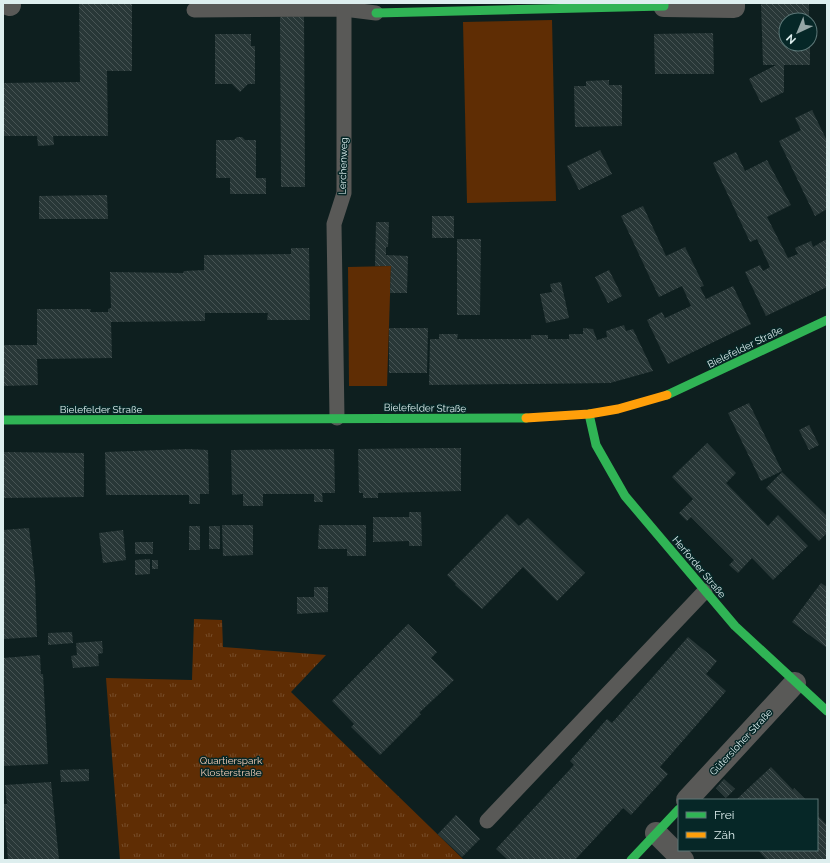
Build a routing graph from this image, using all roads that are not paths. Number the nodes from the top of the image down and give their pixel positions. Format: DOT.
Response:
graph roads {
  1 [pos="734,3"];
  2 [pos="664,4"];
  3 [pos="344,9"];
  4 [pos="194,10"];
  5 [pos="376,13"];
  6 [pos="827,320"];
  7 [pos="589,414"];
  8 [pos="337,418"];
  9 [pos="3,420"];
  10 [pos="705,591"];
  11 [pos="796,684"];
  12 [pos="827,710"];
  13 [pos="688,799"];
  14 [pos="678,809"];
  15 [pos="487,821"];
  16 [pos="656,833"];
  17 [pos="631,860"];
  18 [pos="683,860"];
  1 -- 2 [label="street"];
  2 -- 5 [label="street"];
  3 -- 4 [label="lane"];
  3 -- 5 [label="lane"];
  3 -- 8 [label="lane, Lerchenweg"];
  6 -- 7 [label="street, Bielefelder Straße"];
  7 -- 8 [label="street, Bielefelder Straße"];
  7 -- 10 [label="street, Herforder Straße"];
  8 -- 9 [label="street, Bielefelder Straße"];
  10 -- 11 [label="street, Herforder Straße"];
  10 -- 15 [label="lane"];
  11 -- 12 [label="street, Herforder Straße"];
  11 -- 13 [label="street, Gütersloher Straße"];
  14 -- 16 [label="street"];
  16 -- 17 [label="street"];
  16 -- 18 [label="street"];
}
